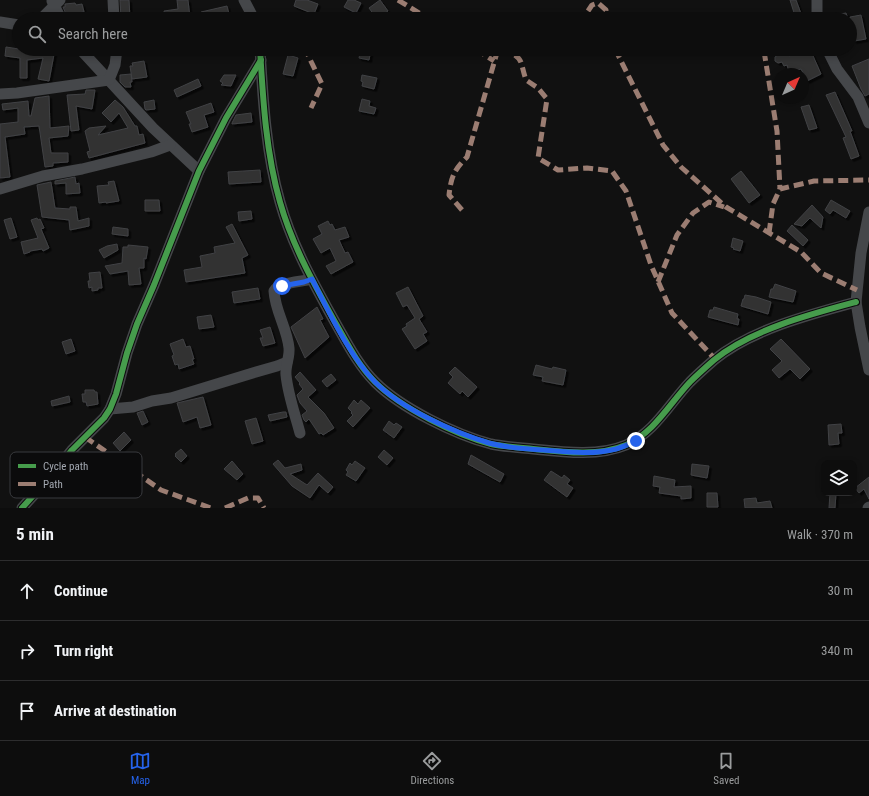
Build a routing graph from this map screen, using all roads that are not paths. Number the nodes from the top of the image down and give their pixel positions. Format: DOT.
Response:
graph roads {
  1 [pos="113,0"];
  2 [pos="244,0"];
  3 [pos="817,0"];
  4 [pos="55,1"];
  5 [pos="49,12"];
  6 [pos="59,12"];
  7 [pos="114,12"];
  8 [pos="250,12"];
  9 [pos="817,12"];
  10 [pos="0,22"];
  11 [pos="12,24"];
  12 [pos="87,56"];
  13 [pos="116,56"];
  14 [pos="259,56"];
  15 [pos="260,56"];
  16 [pos="830,56"];
  17 [pos="109,80"];
  18 [pos="0,94"];
  19 [pos="869,123"];
  20 [pos="170,145"];
  21 [pos="199,171"];
  22 [pos="0,189"];
  23 [pos="869,212"];
  24 [pos="312,279"];
  25 [pos="856,302"];
  26 [pos="287,362"];
  27 [pos="869,370"];
  28 [pos="110,409"];
  29 [pos="300,433"];
  30 [pos="70,452"];
  31 [pos="31,498"];
  32 [pos="22,508"];
  1 -- 7 [label="street"];
  2 -- 8 [label="street"];
  3 -- 9 [label="street"];
  4 -- 5 [label="street"];
  4 -- 6 [label="street"];
  10 -- 11 [label="street"];
  12 -- 17 [label="street"];
  13 -- 17 [label="street"];
  14 -- 21 [label="street"];
  15 -- 24 [label="street"];
  16 -- 19 [label="street"];
  17 -- 18 [label="street"];
  17 -- 20 [label="street"];
  20 -- 21 [label="street"];
  20 -- 22 [label="street"];
  21 -- 28 [label="street"];
  23 -- 25 [label="street"];
  24 -- 25 [label="street"];
  24 -- 26 [label="street"];
  25 -- 27 [label="street"];
  26 -- 28 [label="street"];
  26 -- 29 [label="street"];
  28 -- 30 [label="street"];
  31 -- 32 [label="street"];
}
